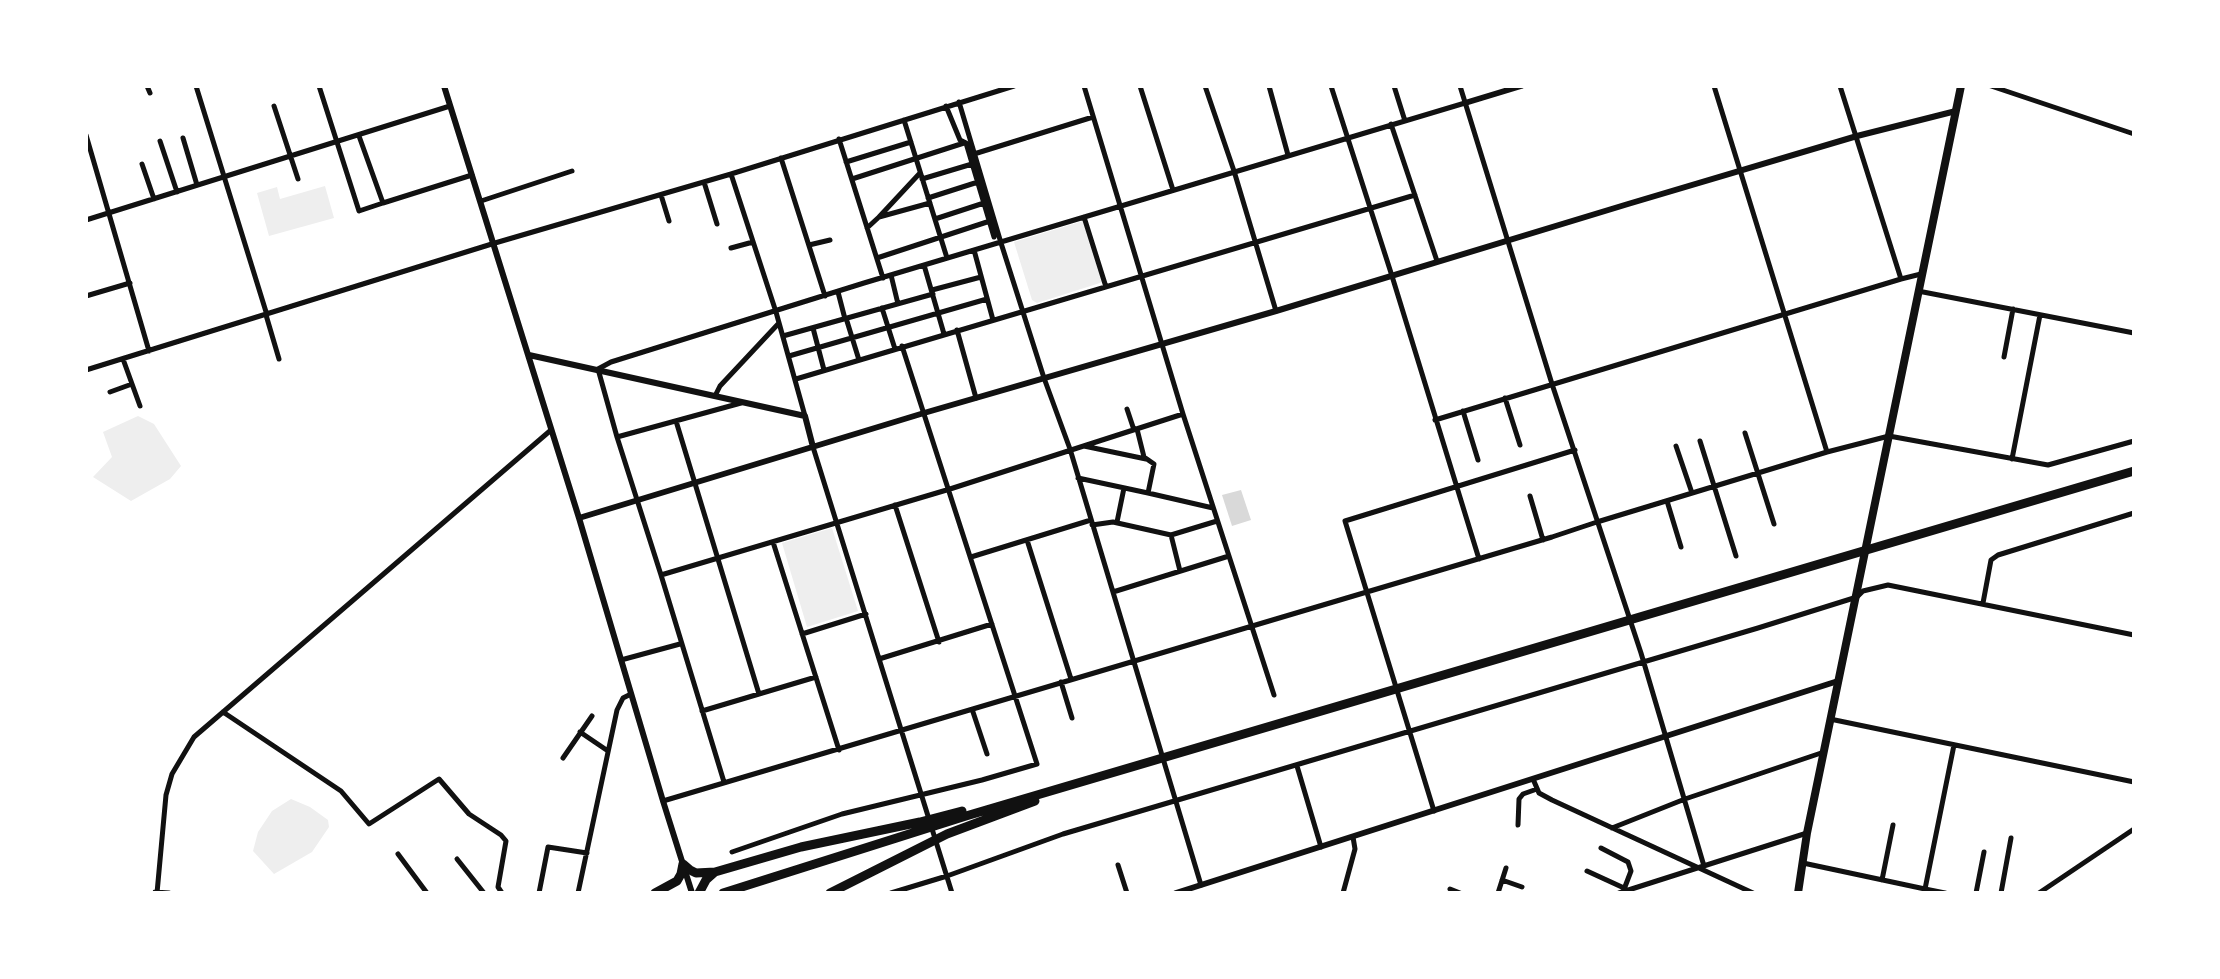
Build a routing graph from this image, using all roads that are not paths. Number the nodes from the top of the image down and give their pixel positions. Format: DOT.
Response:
graph roads {
  1 [pos="148,86"];
  2 [pos="196,86"];
  3 [pos="319,86"];
  4 [pos="444,86"];
  5 [pos="1014,86"];
  6 [pos="1084,86"];
  7 [pos="1140,86"];
  8 [pos="1205,86"];
  9 [pos="1269,86"];
  10 [pos="1331,86"];
  11 [pos="1394,86"];
  12 [pos="1460,86"];
  13 [pos="1521,86"];
  14 [pos="1714,86"];
  15 [pos="1840,86"];
  16 [pos="1961,86"];
  17 [pos="1991,86"];
  18 [pos="150,93"];
  19 [pos="959,102"];
  20 [pos="1465,103"];
  21 [pos="274,106"];
  22 [pos="450,106"];
  23 [pos="946,106"];
  24 [pos="1956,111"];
  25 [pos="1093,117"];
  26 [pos="904,120"];
  27 [pos="1405,121"];
  28 [pos="1391,124"];
  29 [pos="2134,134"];
  30 [pos="86,135"];
  31 [pos="359,136"];
  32 [pos="1857,136"];
  33 [pos="183,138"];
  34 [pos="1347,138"];
  35 [pos="839,139"];
  36 [pos="160,141"];
  37 [pos="338,142"];
  38 [pos="910,142"];
  39 [pos="964,143"];
  40 [pos="974,154"];
  41 [pos="1288,155"];
  42 [pos="290,157"];
  43 [pos="781,158"];
  44 [pos="916,159"];
  45 [pos="846,162"];
  46 [pos="142,164"];
  47 [pos="972,164"];
  48 [pos="572,171"];
  49 [pos="1234,171"];
  50 [pos="1741,172"];
  51 [pos="731,174"];
  52 [pos="472,175"];
  53 [pos="921,176"];
  54 [pos="224,177"];
  55 [pos="298,179"];
  56 [pos="852,179"];
  57 [pos="704,182"];
  58 [pos="978,182"];
  59 [pos="197,186"];
  60 [pos="1173,190"];
  61 [pos="177,192"];
  62 [pos="661,195"];
  63 [pos="1415,195"];
  64 [pos="154,199"];
  65 [pos="481,201"];
  66 [pos="929,201"];
  67 [pos="383,203"];
  68 [pos="984,203"];
  69 [pos="1121,206"];
  70 [pos="1370,208"];
  71 [pos="110,212"];
  72 [pos="879,217"];
  73 [pos="1084,217"];
  74 [pos="935,219"];
  75 [pos="86,220"];
  76 [pos="669,221"];
  77 [pos="990,222"];
  78 [pos="717,224"];
  79 [pos="867,228"];
  80 [pos="940,237"];
  81 [pos="994,237"];
  82 [pos="830,240"];
  83 [pos="1508,241"];
  84 [pos="753,242"];
  85 [pos="1256,242"];
  86 [pos="495,243"];
  87 [pos="1001,243"];
  88 [pos="809,245"];
  89 [pos="731,248"];
  90 [pos="974,250"];
  91 [pos="877,258"];
  92 [pos="947,258"];
  93 [pos="1437,262"];
  94 [pos="924,265"];
  95 [pos="1922,274"];
  96 [pos="891,275"];
  97 [pos="1142,276"];
  98 [pos="1392,276"];
  99 [pos="981,277"];
  100 [pos="883,278"];
  101 [pos="1900,279"];
  102 [pos="130,283"];
  103 [pos="1106,287"];
  104 [pos="1918,291"];
  105 [pos="838,292"];
  106 [pos="932,292"];
  107 [pos="86,296"];
  108 [pos="825,296"];
  109 [pos="987,299"];
  110 [pos="898,304"];
  111 [pos="882,308"];
  112 [pos="2013,309"];
  113 [pos="1276,310"];
  114 [pos="1024,311"];
  115 [pos="776,312"];
  116 [pos="938,312"];
  117 [pos="267,315"];
  118 [pos="1785,315"];
  119 [pos="2040,315"];
  120 [pos="846,319"];
  121 [pos="993,320"];
  122 [pos="779,323"];
  123 [pos="813,328"];
  124 [pos="888,328"];
  125 [pos="957,330"];
  126 [pos="2134,333"];
  127 [pos="944,334"];
  128 [pos="784,336"];
  129 [pos="852,338"];
  130 [pos="1162,342"];
  131 [pos="902,346"];
  132 [pos="818,348"];
  133 [pos="895,349"];
  134 [pos="149,351"];
  135 [pos="529,355"];
  136 [pos="789,356"];
  137 [pos="2004,357"];
  138 [pos="123,359"];
  139 [pos="279,359"];
  140 [pos="859,360"];
  141 [pos="598,369"];
  142 [pos="86,370"];
  143 [pos="824,370"];
  144 [pos="1044,378"];
  145 [pos="796,379"];
  146 [pos="132,384"];
  147 [pos="1552,384"];
  148 [pos="110,392"];
  149 [pos="714,396"];
  150 [pos="976,398"];
  151 [pos="1505,398"];
  152 [pos="742,403"];
  153 [pos="140,406"];
  154 [pos="1127,408"];
  155 [pos="1463,411"];
  156 [pos="924,412"];
  157 [pos="1183,414"];
  158 [pos="805,416"];
  159 [pos="1436,420"];
  160 [pos="676,421"];
  161 [pos="551,430"];
  162 [pos="1136,430"];
  163 [pos="1745,433"];
  164 [pos="1890,436"];
  165 [pos="617,437"];
  166 [pos="1700,441"];
  167 [pos="2134,441"];
  168 [pos="1520,444"];
  169 [pos="1082,446"];
  170 [pos="1676,446"];
  171 [pos="813,447"];
  172 [pos="1070,449"];
  173 [pos="1574,450"];
  174 [pos="1827,452"];
  175 [pos="1147,459"];
  176 [pos="1478,460"];
  177 [pos="2012,460"];
  178 [pos="2134,471"];
  179 [pos="1758,473"];
  180 [pos="1078,478"];
  181 [pos="694,481"];
  182 [pos="1457,486"];
  183 [pos="1715,487"];
  184 [pos="1124,488"];
  185 [pos="950,489"];
  186 [pos="1148,493"];
  187 [pos="1692,493"];
  188 [pos="1530,496"];
  189 [pos="636,499"];
  190 [pos="1666,501"];
  191 [pos="895,505"];
  192 [pos="1213,508"];
  193 [pos="2134,513"];
  194 [pos="579,518"];
  195 [pos="1217,520"];
  196 [pos="1116,522"];
  197 [pos="1597,522"];
  198 [pos="839,523"];
  199 [pos="1091,523"];
  200 [pos="1774,524"];
  201 [pos="1171,535"];
  202 [pos="1027,540"];
  203 [pos="1543,540"];
  204 [pos="773,542"];
  205 [pos="1682,547"];
  206 [pos="1229,556"];
  207 [pos="1736,556"];
  208 [pos="971,557"];
  209 [pos="717,559"];
  210 [pos="1479,559"];
  211 [pos="1180,571"];
  212 [pos="661,575"];
  213 [pos="1113,592"];
  214 [pos="1366,592"];
  215 [pos="1857,597"];
  216 [pos="1983,603"];
  217 [pos="866,614"];
  218 [pos="992,624"];
  219 [pos="1251,626"];
  220 [pos="802,634"];
  221 [pos="2134,635"];
  222 [pos="938,642"];
  223 [pos="680,644"];
  224 [pos="879,659"];
  225 [pos="621,660"];
  226 [pos="1132,661"];
  227 [pos="1643,662"];
  228 [pos="816,677"];
  229 [pos="1071,680"];
  230 [pos="1838,681"];
  231 [pos="1061,682"];
  232 [pos="631,694"];
  233 [pos="759,694"];
  234 [pos="1015,696"];
  235 [pos="1274,696"];
  236 [pos="972,709"];
  237 [pos="702,711"];
  238 [pos="223,712"];
  239 [pos="592,716"];
  240 [pos="1072,718"];
  241 [pos="1830,719"];
  242 [pos="903,730"];
  243 [pos="580,732"];
  244 [pos="1411,732"];
  245 [pos="1664,738"];
  246 [pos="1954,745"];
  247 [pos="840,750"];
  248 [pos="608,751"];
  249 [pos="1824,752"];
  250 [pos="987,754"];
  251 [pos="563,758"];
  252 [pos="1297,766"];
  253 [pos="1127,768"];
  254 [pos="1533,779"];
  255 [pos="724,782"];
  256 [pos="2134,782"];
  257 [pos="1537,789"];
  258 [pos="922,793"];
  259 [pos="1685,799"];
  260 [pos="663,801"];
  261 [pos="1177,802"];
  262 [pos="1434,811"];
  263 [pos="1518,825"];
  264 [pos="1893,825"];
  265 [pos="1612,828"];
  266 [pos="2134,829"];
  267 [pos="1807,834"];
  268 [pos="1353,837"];
  269 [pos="2011,838"];
  270 [pos="1321,847"];
  271 [pos="1600,848"];
  272 [pos="732,852"];
  273 [pos="1984,852"];
  274 [pos="587,853"];
  275 [pos="398,854"];
  276 [pos="457,859"];
  277 [pos="1802,863"];
  278 [pos="683,864"];
  279 [pos="1118,865"];
  280 [pos="1701,867"];
  281 [pos="1506,868"];
  282 [pos="1587,871"];
  283 [pos="715,872"];
  284 [pos="947,876"];
  285 [pos="1502,880"];
  286 [pos="1882,880"];
  287 [pos="1201,884"];
  288 [pos="1522,887"];
  289 [pos="1450,889"];
  290 [pos="1622,891"];
  291 [pos="1924,891"];
  292 [pos="156,892"];
  293 [pos="657,892"];
  294 [pos="169,893"];
  295 [pos="427,893"];
  296 [pos="484,893"];
  297 [pos="502,893"];
  298 [pos="539,893"];
  299 [pos="578,893"];
  300 [pos="671,893"];
  301 [pos="692,893"];
  302 [pos="699,893"];
  303 [pos="723,893"];
  304 [pos="830,893"];
  305 [pos="891,893"];
  306 [pos="952,893"];
  307 [pos="1126,893"];
  308 [pos="1176,893"];
  309 [pos="1343,893"];
  310 [pos="1460,893"];
  311 [pos="1498,893"];
  312 [pos="1753,893"];
  313 [pos="1798,893"];
  314 [pos="1945,893"];
  315 [pos="1976,893"];
  316 [pos="2000,893"];
  317 [pos="2039,893"];
  1 -- 18 [label="street"];
  2 -- 54 [label="street"];
  3 -- 37 [label="street"];
  4 -- 22 [label="street"];
  5 -- 19 [label="street"];
  6 -- 25 [label="street"];
  7 -- 60 [label="street"];
  8 -- 49 [label="street"];
  9 -- 41 [label="street"];
  10 -- 34 [label="street"];
  11 -- 27 [label="street"];
  12 -- 20 [label="street"];
  13 -- 20 [label="street"];
  14 -- 50 [label="street"];
  15 -- 32 [label="street"];
  16 -- 24 [label="main road"];
  17 -- 29 [label="street"];
  19 -- 23 [label="street"];
  19 -- 40 [label="street"];
  20 -- 27 [label="street"];
  20 -- 83 [label="street"];
  21 -- 42 [label="street"];
  22 -- 31 [label="street"];
  22 -- 52 [label="street"];
  23 -- 26 [label="street"];
  23 -- 39 [label="street"];
  24 -- 32 [label="street"];
  24 -- 95 [label="main road"];
  25 -- 40 [label="street"];
  25 -- 69 [label="street"];
  26 -- 35 [label="street"];
  26 -- 38 [label="street"];
  27 -- 28 [label="street"];
  28 -- 34 [label="street"];
  28 -- 63 [label="street"];
  30 -- 71 [label="street"];
  31 -- 37 [label="street"];
  31 -- 67 [label="street"];
  32 -- 50 [label="street"];
  32 -- 101 [label="street"];
  33 -- 59 [label="street"];
  34 -- 41 [label="street"];
  34 -- 70 [label="street"];
  35 -- 43 [label="street"];
  35 -- 45 [label="street"];
  36 -- 61 [label="street"];
  37 -- 42 [label="street"];
  37 -- 67 [label="street"];
  38 -- 44 [label="street"];
  38 -- 45 [label="street"];
  39 -- 44 [label="street"];
  39 -- 47 [label="street"];
  40 -- 87 [label="street"];
  41 -- 49 [label="street"];
  42 -- 54 [label="street"];
  42 -- 55 [label="street"];
  43 -- 51 [label="street"];
  43 -- 88 [label="street"];
  44 -- 53 [label="street"];
  44 -- 56 [label="street"];
  45 -- 56 [label="street"];
  46 -- 64 [label="street"];
  47 -- 53 [label="street"];
  47 -- 58 [label="street"];
  48 -- 65 [label="street"];
  49 -- 60 [label="street"];
  49 -- 85 [label="street"];
  50 -- 83 [label="street"];
  50 -- 118 [label="street"];
  51 -- 57 [label="street"];
  51 -- 84 [label="street"];
  52 -- 65 [label="street"];
  52 -- 67 [label="street"];
  53 -- 66 [label="street"];
  53 -- 72 [label="street"];
  54 -- 59 [label="street"];
  54 -- 117 [label="street"];
  56 -- 79 [label="street"];
  57 -- 62 [label="street"];
  57 -- 78 [label="street"];
  58 -- 66 [label="street"];
  58 -- 68 [label="street"];
  59 -- 61 [label="street"];
  60 -- 69 [label="street"];
  61 -- 64 [label="street"];
  62 -- 76 [label="street"];
  62 -- 86 [label="street"];
  63 -- 70 [label="street"];
  63 -- 93 [label="street"];
  64 -- 71 [label="street"];
  65 -- 86 [label="street"];
  66 -- 72 [label="street"];
  66 -- 74 [label="street"];
  68 -- 74 [label="street"];
  68 -- 77 [label="street"];
  69 -- 73 [label="street"];
  69 -- 97 [label="street"];
  70 -- 85 [label="street"];
  70 -- 98 [label="street"];
  71 -- 75 [label="street"];
  71 -- 102 [label="street"];
  72 -- 79 [label="street"];
  73 -- 87 [label="street"];
  73 -- 103 [label="street"];
  74 -- 80 [label="street"];
  77 -- 80 [label="street"];
  77 -- 81 [label="street"];
  79 -- 91 [label="street"];
  80 -- 91 [label="street"];
  80 -- 92 [label="street"];
  82 -- 88 [label="street"];
  83 -- 93 [label="street"];
  83 -- 147 [label="street"];
  84 -- 89 [label="street"];
  84 -- 115 [label="street"];
  85 -- 97 [label="street"];
  85 -- 113 [label="street"];
  86 -- 117 [label="street"];
  86 -- 135 [label="street"];
  87 -- 90 [label="street"];
  87 -- 114 [label="street"];
  88 -- 108 [label="street"];
  90 -- 92 [label="street"];
  90 -- 99 [label="street"];
  91 -- 100 [label="street"];
  92 -- 94 [label="street"];
  93 -- 98 [label="street"];
  94 -- 96 [label="street"];
  94 -- 106 [label="street"];
  95 -- 101 [label="street"];
  95 -- 104 [label="main road"];
  96 -- 100 [label="street"];
  96 -- 110 [label="street"];
  97 -- 103 [label="street"];
  97 -- 130 [label="street"];
  98 -- 113 [label="street"];
  98 -- 159 [label="street"];
  99 -- 106 [label="street"];
  99 -- 109 [label="street"];
  100 -- 105 [label="street"];
  101 -- 118 [label="street"];
  102 -- 107 [label="street"];
  102 -- 134 [label="street"];
  103 -- 114 [label="street"];
  104 -- 112 [label="street"];
  104 -- 164 [label="main road"];
  105 -- 108 [label="street"];
  105 -- 120 [label="street"];
  106 -- 110 [label="street"];
  106 -- 116 [label="street"];
  108 -- 115 [label="street"];
  109 -- 116 [label="street"];
  109 -- 121 [label="street"];
  110 -- 111 [label="street"];
  111 -- 120 [label="street"];
  111 -- 124 [label="street"];
  112 -- 119 [label="street"];
  112 -- 137 [label="street"];
  113 -- 130 [label="street"];
  114 -- 121 [label="street"];
  114 -- 144 [label="street"];
  115 -- 122 [label="street"];
  115 -- 141 [label="street"];
  116 -- 124 [label="street"];
  116 -- 127 [label="street"];
  117 -- 134 [label="street"];
  117 -- 139 [label="street"];
  118 -- 147 [label="street"];
  118 -- 174 [label="street"];
  119 -- 126 [label="street"];
  119 -- 177 [label="street"];
  120 -- 123 [label="street"];
  120 -- 129 [label="street"];
  121 -- 125 [label="street"];
  122 -- 128 [label="street"];
  122 -- 149 [label="street"];
  123 -- 128 [label="street"];
  123 -- 132 [label="street"];
  124 -- 129 [label="street"];
  124 -- 133 [label="street"];
  125 -- 127 [label="street"];
  125 -- 150 [label="street"];
  127 -- 131 [label="street"];
  128 -- 136 [label="street"];
  129 -- 132 [label="street"];
  129 -- 140 [label="street"];
  130 -- 144 [label="street"];
  130 -- 157 [label="street"];
  131 -- 133 [label="street"];
  131 -- 156 [label="street"];
  132 -- 136 [label="street"];
  132 -- 143 [label="street"];
  133 -- 140 [label="street"];
  134 -- 138 [label="street"];
  135 -- 141 [label="street"];
  135 -- 161 [label="street"];
  136 -- 145 [label="street"];
  138 -- 142 [label="street"];
  138 -- 146 [label="street"];
  140 -- 143 [label="street"];
  141 -- 149 [label="street"];
  141 -- 165 [label="street"];
  143 -- 145 [label="street"];
  144 -- 150 [label="street"];
  144 -- 172 [label="street"];
  145 -- 158 [label="street"];
  146 -- 148 [label="street"];
  146 -- 153 [label="street"];
  147 -- 151 [label="street"];
  147 -- 173 [label="street"];
  149 -- 152 [label="street"];
  150 -- 156 [label="street"];
  151 -- 155 [label="street"];
  151 -- 168 [label="street"];
  152 -- 158 [label="street"];
  152 -- 160 [label="street"];
  154 -- 162 [label="street"];
  155 -- 159 [label="street"];
  155 -- 176 [label="street"];
  156 -- 171 [label="street"];
  156 -- 185 [label="street"];
  157 -- 162 [label="street"];
  157 -- 192 [label="street"];
  158 -- 171 [label="street"];
  159 -- 182 [label="street"];
  160 -- 165 [label="street"];
  160 -- 181 [label="street"];
  161 -- 194 [label="street"];
  161 -- 238 [label="street"];
  162 -- 169 [label="street"];
  162 -- 175 [label="street"];
  163 -- 179 [label="street"];
  164 -- 174 [label="street"];
  164 -- 177 [label="street"];
  164 -- 215 [label="main road"];
  165 -- 189 [label="street"];
  166 -- 183 [label="street"];
  167 -- 177 [label="street"];
  169 -- 172 [label="street"];
  169 -- 175 [label="street"];
  170 -- 187 [label="street"];
  171 -- 181 [label="street"];
  171 -- 198 [label="street"];
  172 -- 180 [label="street"];
  172 -- 185 [label="street"];
  173 -- 182 [label="street"];
  173 -- 197 [label="street"];
  174 -- 179 [label="street"];
  175 -- 186 [label="street"];
  178 -- 253 [label="highway"];
  179 -- 183 [label="street"];
  179 -- 200 [label="street"];
  180 -- 184 [label="street"];
  180 -- 199 [label="street"];
  181 -- 189 [label="street"];
  181 -- 209 [label="street"];
  182 -- 210 [label="street"];
  182 -- 214 [label="street"];
  183 -- 187 [label="street"];
  183 -- 207 [label="street"];
  184 -- 186 [label="street"];
  184 -- 196 [label="street"];
  185 -- 191 [label="street"];
  185 -- 208 [label="street"];
  186 -- 192 [label="street"];
  187 -- 190 [label="street"];
  188 -- 203 [label="street"];
  189 -- 194 [label="street"];
  189 -- 212 [label="street"];
  190 -- 197 [label="street"];
  190 -- 205 [label="street"];
  191 -- 198 [label="street"];
  191 -- 222 [label="street"];
  192 -- 195 [label="street"];
  193 -- 216 [label="street"];
  194 -- 225 [label="street"];
  195 -- 201 [label="street"];
  195 -- 206 [label="street"];
  196 -- 199 [label="street"];
  196 -- 201 [label="street"];
  197 -- 203 [label="street"];
  197 -- 227 [label="street"];
  198 -- 204 [label="street"];
  198 -- 217 [label="street"];
  199 -- 202 [label="street"];
  199 -- 213 [label="street"];
  201 -- 211 [label="street"];
  202 -- 208 [label="street"];
  202 -- 229 [label="street"];
  203 -- 210 [label="street"];
  204 -- 209 [label="street"];
  204 -- 220 [label="street"];
  206 -- 211 [label="street"];
  206 -- 219 [label="street"];
  208 -- 218 [label="street"];
  209 -- 212 [label="street"];
  209 -- 233 [label="street"];
  210 -- 214 [label="street"];
  211 -- 213 [label="street"];
  212 -- 223 [label="street"];
  213 -- 226 [label="street"];
  214 -- 219 [label="street"];
  214 -- 244 [label="street"];
  215 -- 216 [label="street"];
  215 -- 227 [label="street"];
  215 -- 230 [label="main road"];
  216 -- 221 [label="street"];
  217 -- 220 [label="street"];
  217 -- 224 [label="street"];
  218 -- 222 [label="street"];
  218 -- 234 [label="street"];
  219 -- 226 [label="street"];
  219 -- 235 [label="street"];
  220 -- 228 [label="street"];
  222 -- 224 [label="street"];
  223 -- 225 [label="street"];
  223 -- 237 [label="street"];
  224 -- 242 [label="street"];
  225 -- 232 [label="street"];
  226 -- 229 [label="street"];
  226 -- 261 [label="street"];
  227 -- 244 [label="street"];
  227 -- 245 [label="street"];
  228 -- 233 [label="street"];
  228 -- 247 [label="street"];
  229 -- 231 [label="street"];
  230 -- 241 [label="main road"];
  230 -- 245 [label="street"];
  231 -- 234 [label="street"];
  231 -- 240 [label="street"];
  232 -- 248 [label="street"];
  232 -- 260 [label="street"];
  233 -- 237 [label="street"];
  234 -- 236 [label="street"];
  234 -- 258 [label="street"];
  236 -- 242 [label="street"];
  236 -- 250 [label="street"];
  237 -- 255 [label="street"];
  238 -- 292 [label="street"];
  238 -- 297 [label="street"];
  239 -- 243 [label="street"];
  241 -- 246 [label="street"];
  241 -- 249 [label="main road"];
  242 -- 247 [label="street"];
  242 -- 258 [label="street"];
  243 -- 248 [label="street"];
  243 -- 251 [label="street"];
  244 -- 252 [label="street"];
  244 -- 262 [label="street"];
  245 -- 254 [label="street"];
  245 -- 259 [label="street"];
  246 -- 256 [label="street"];
  246 -- 291 [label="street"];
  247 -- 255 [label="street"];
  248 -- 274 [label="street"];
  249 -- 259 [label="street"];
  249 -- 267 [label="main road"];
  252 -- 261 [label="street"];
  252 -- 270 [label="street"];
  253 -- 283 [label="highway"];
  253 -- 303 [label="highway"];
  253 -- 304 [label="highway"];
  254 -- 257 [label="street"];
  254 -- 262 [label="street"];
  255 -- 260 [label="street"];
  257 -- 263 [label="street"];
  257 -- 265 [label="street"];
  258 -- 272 [label="street"];
  258 -- 284 [label="street"];
  259 -- 265 [label="street"];
  259 -- 280 [label="street"];
  260 -- 278 [label="street"];
  261 -- 284 [label="street"];
  261 -- 287 [label="street"];
  262 -- 268 [label="street"];
  264 -- 286 [label="street"];
  265 -- 280 [label="street"];
  266 -- 317 [label="street"];
  267 -- 277 [label="main road"];
  267 -- 280 [label="street"];
  268 -- 270 [label="street"];
  268 -- 309 [label="street"];
  269 -- 316 [label="street"];
  270 -- 287 [label="street"];
  271 -- 290 [label="street"];
  273 -- 315 [label="street"];
  274 -- 298 [label="street"];
  274 -- 299 [label="street"];
  275 -- 295 [label="street"];
  276 -- 296 [label="street"];
  277 -- 286 [label="street"];
  277 -- 313 [label="main road"];
  278 -- 283 [label="highway"];
  278 -- 293 [label="highway"];
  278 -- 301 [label="street"];
  279 -- 307 [label="street"];
  280 -- 290 [label="street"];
  280 -- 312 [label="street"];
  281 -- 285 [label="street"];
  282 -- 290 [label="street"];
  283 -- 302 [label="highway"];
  284 -- 305 [label="street"];
  284 -- 306 [label="street"];
  285 -- 288 [label="street"];
  285 -- 311 [label="street"];
  286 -- 291 [label="street"];
  287 -- 308 [label="street"];
  289 -- 310 [label="street"];
  291 -- 314 [label="street"];
  292 -- 294 [label="street"];
  293 -- 300 [label="highway"];
}
